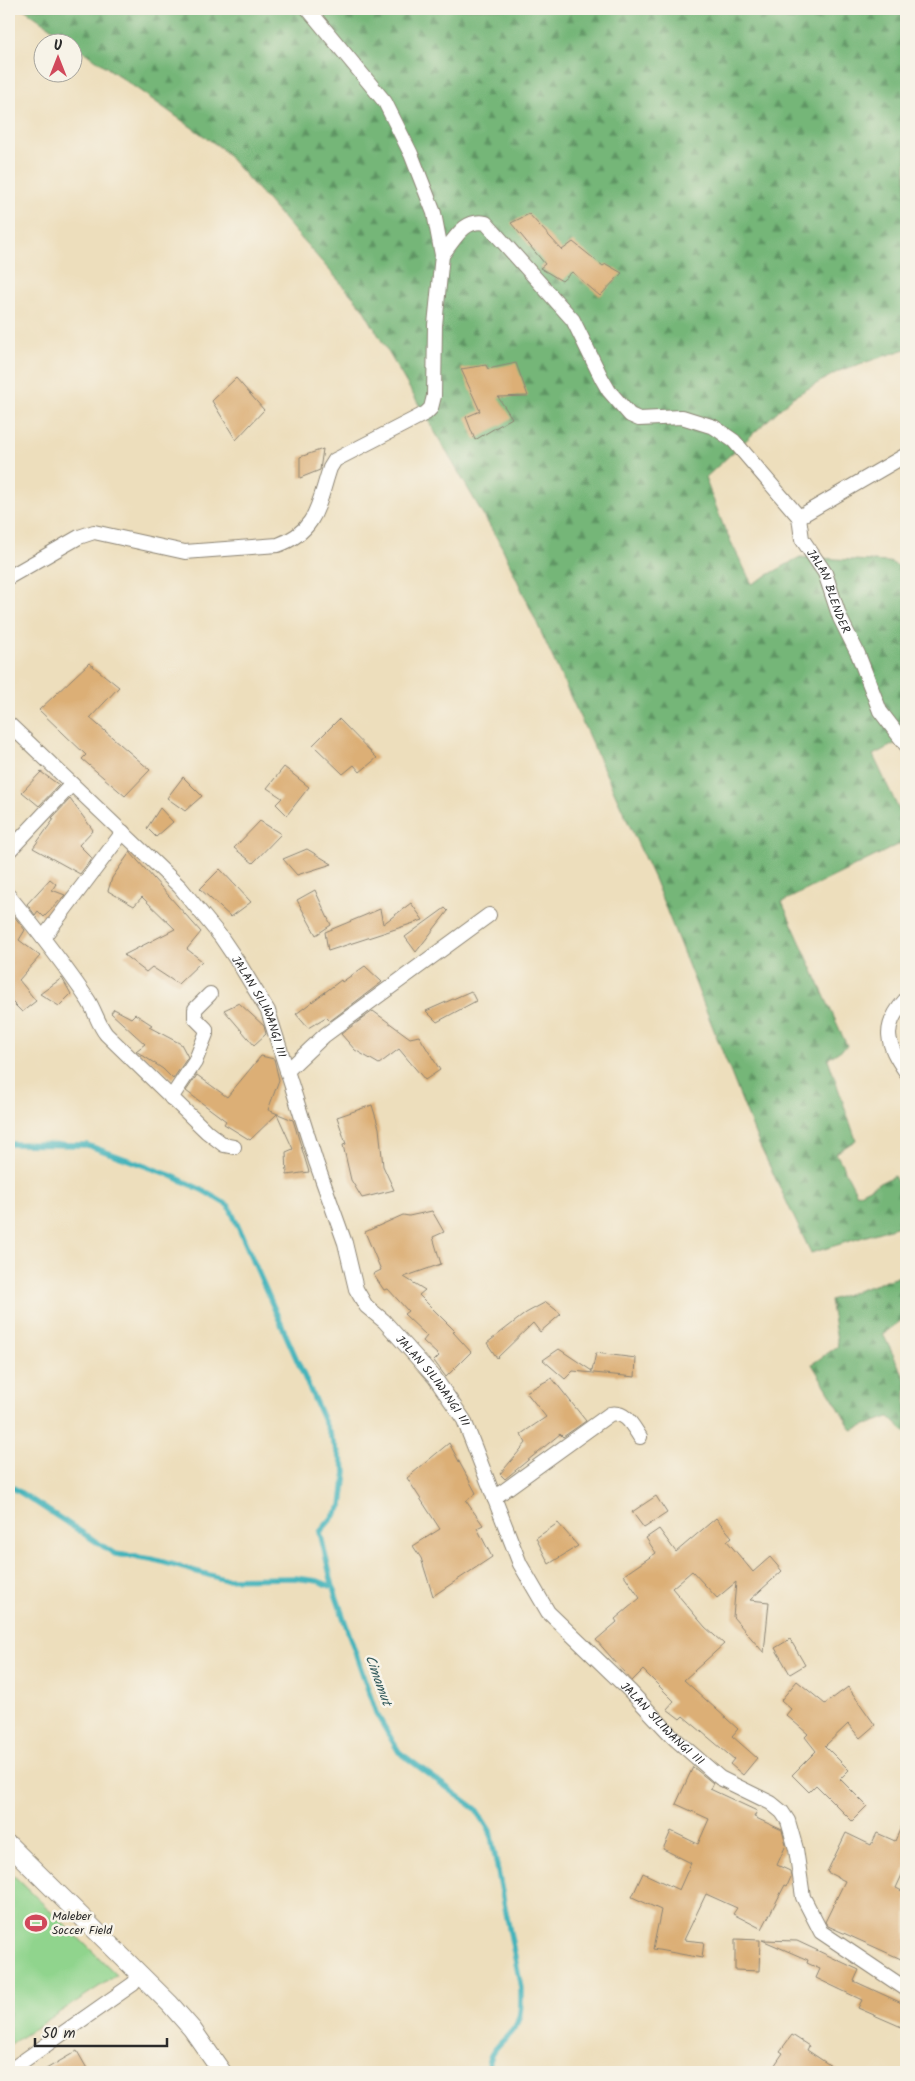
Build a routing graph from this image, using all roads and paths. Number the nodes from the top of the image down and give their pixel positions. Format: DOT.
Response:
graph roads {
  1 [pos="308,9"];
  2 [pos="442,254"];
  3 [pos="906,455"];
  4 [pos="799,517"];
  5 [pos="9,577"];
  6 [pos="9,724"];
  7 [pos="906,746"];
  8 [pos="72,784"];
  9 [pos="122,832"];
  10 [pos="9,851"];
  11 [pos="9,896"];
  12 [pos="488,915"];
  13 [pos="44,938"];
  14 [pos="210,994"];
  15 [pos="906,999"];
  16 [pos="287,1071"];
  17 [pos="906,1072"];
  18 [pos="171,1098"];
  19 [pos="234,1147"];
  20 [pos="640,1437"];
  21 [pos="494,1498"];
  22 [pos="9,1845"];
  23 [pos="141,1974"];
  24 [pos="906,1989"];
  25 [pos="9,2071"];
  26 [pos="222,2072"];
  1 -- 2 [label="street"];
  2 -- 4 [label="street"];
  2 -- 5 [label="street"];
  3 -- 4 [label="street"];
  4 -- 7 [label="street, JALAN BLENDER"];
  6 -- 8 [label="street, JALAN SILIWANGI III"];
  8 -- 9 [label="street, JALAN SILIWANGI III"];
  8 -- 10 [label="street"];
  9 -- 13 [label="street"];
  9 -- 16 [label="street, JALAN SILIWANGI III"];
  11 -- 13 [label="street"];
  12 -- 16 [label="street"];
  13 -- 18 [label="street"];
  14 -- 18 [label="street"];
  15 -- 17 [label="street"];
  16 -- 21 [label="street, JALAN SILIWANGI III"];
  18 -- 19 [label="street"];
  20 -- 21 [label="street"];
  21 -- 24 [label="street, JALAN SILIWANGI III"];
  22 -- 23 [label="street"];
  23 -- 25 [label="street"];
  23 -- 26 [label="street"];
}
